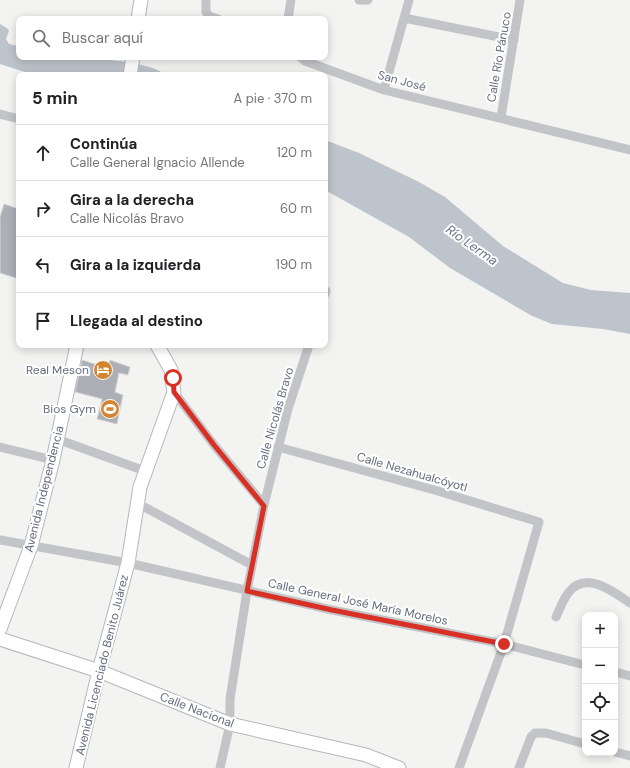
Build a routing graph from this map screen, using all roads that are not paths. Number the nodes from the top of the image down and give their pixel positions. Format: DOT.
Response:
graph roads {
  1 [pos="141,0"];
  2 [pos="206,0"];
  3 [pos="290,0"];
  4 [pos="359,0"];
  5 [pos="368,0"];
  6 [pos="409,0"];
  7 [pos="520,0"];
  8 [pos="138,16"];
  9 [pos="211,16"];
  10 [pos="288,16"];
  11 [pos="404,18"];
  12 [pos="514,40"];
  13 [pos="132,60"];
  14 [pos="304,60"];
  15 [pos="130,72"];
  16 [pos="384,90"];
  17 [pos="0,114"];
  18 [pos="500,117"];
  19 [pos="16,118"];
  20 [pos="630,150"];
  21 [pos="76,348"];
  22 [pos="159,348"];
  23 [pos="308,348"];
  24 [pos="174,392"];
  25 [pos="57,439"];
  26 [pos="0,447"];
  27 [pos="278,447"];
  28 [pos="53,460"];
  29 [pos="145,471"];
  30 [pos="137,503"];
  31 [pos="264,506"];
  32 [pos="0,540"];
  33 [pos="31,546"];
  34 [pos="128,563"];
  35 [pos="252,565"];
  36 [pos="247,591"];
  37 [pos="630,603"];
  38 [pos="556,617"];
  39 [pos="0,629"];
  40 [pos="0,639"];
  41 [pos="504,644"];
  42 [pos="582,664"];
  43 [pos="99,671"];
  44 [pos="618,673"];
  45 [pos="630,676"];
  46 [pos="230,724"];
  47 [pos="582,743"];
  48 [pos="618,753"];
  49 [pos="630,756"];
  50 [pos="76,768"];
  51 [pos="220,768"];
  52 [pos="399,768"];
  53 [pos="459,768"];
  54 [pos="519,768"];
  1 -- 8 [label="street"];
  2 -- 9 [label="street"];
  3 -- 10 [label="street"];
  4 -- 5 [label="street"];
  6 -- 11 [label="street"];
  7 -- 12 [label="street, Calle Río Pánuco"];
  11 -- 12 [label="street"];
  11 -- 16 [label="street"];
  12 -- 18 [label="street, Calle Río Pánuco"];
  13 -- 15 [label="street"];
  14 -- 16 [label="street, San José"];
  16 -- 18 [label="street, San José"];
  17 -- 19 [label="street"];
  18 -- 20 [label="street, San José"];
  21 -- 25 [label="street, Avenida Independencia"];
  22 -- 24 [label="street"];
  23 -- 27 [label="street, Calle Nicolás Bravo"];
  24 -- 29 [label="street, Avenida Licenciado Benito Juárez"];
  24 -- 31 [label="street"];
  25 -- 28 [label="street, Avenida Independencia"];
  25 -- 29 [label="street"];
  26 -- 28 [label="street"];
  27 -- 31 [label="street, Calle Nicolás Bravo"];
  27 -- 41 [label="street, Calle Nezahualcóyotl"];
  28 -- 33 [label="street, Avenida Independencia"];
  29 -- 30 [label="street, Avenida Licenciado Benito Juárez"];
  30 -- 34 [label="street, Avenida Licenciado Benito Juárez"];
  30 -- 35 [label="street"];
  31 -- 35 [label="street, Calle Nicolás Bravo"];
  32 -- 33 [label="street, Calle General José María Morelos"];
  33 -- 34 [label="street, Calle General José María Morelos"];
  33 -- 39 [label="street, Avenida Independencia"];
  34 -- 36 [label="street, Calle General José María Morelos"];
  34 -- 43 [label="street, Avenida Licenciado Benito Juárez"];
  35 -- 36 [label="street, Calle Nicolás Bravo"];
  36 -- 41 [label="street, Calle General José María Morelos"];
  36 -- 46 [label="street, Calle Nicolás Bravo"];
  37 -- 38 [label="street"];
  40 -- 43 [label="street, Calle Nacional"];
  41 -- 42 [label="street, Calle General José María Morelos"];
  41 -- 53 [label="street"];
  43 -- 46 [label="street, Calle Nacional"];
  43 -- 50 [label="street, Avenida Licenciado Benito Juárez"];
  44 -- 45 [label="street"];
  46 -- 51 [label="street, Calle Nicolás Bravo"];
  46 -- 52 [label="street, Calle Nacional"];
  47 -- 54 [label="street"];
  48 -- 49 [label="street"];
}
